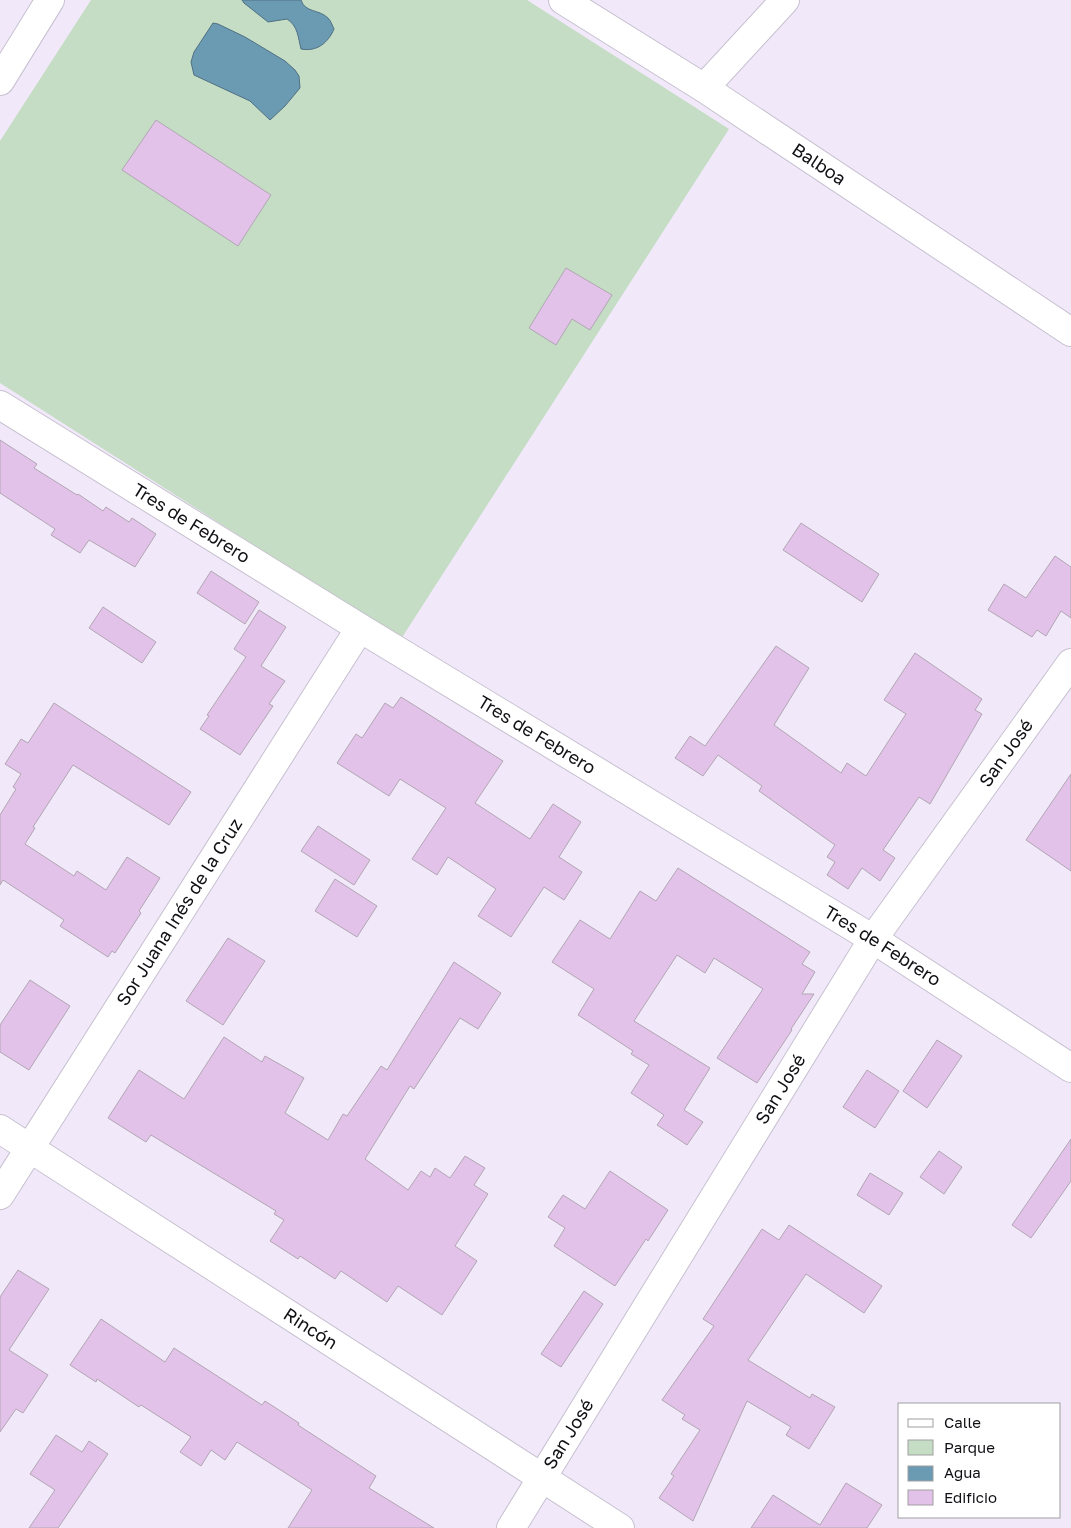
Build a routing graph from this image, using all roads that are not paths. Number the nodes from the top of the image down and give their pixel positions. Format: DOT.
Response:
graph roads {
  1 [pos="50,0"];
  2 [pos="563,0"];
  3 [pos="785,0"];
  4 [pos="0,81"];
  5 [pos="704,88"];
  6 [pos="1071,332"];
  7 [pos="0,405"];
  8 [pos="360,628"];
  9 [pos="1071,663"];
  10 [pos="872,939"];
  11 [pos="1071,1068"];
  12 [pos="0,1129"];
  13 [pos="29,1147"];
  14 [pos="0,1195"];
  15 [pos="543,1477"];
  16 [pos="511,1528"];
  17 [pos="620,1528"];
  1 -- 4 [label="street"];
  2 -- 5 [label="street, Balboa"];
  3 -- 5 [label="street"];
  5 -- 6 [label="street, Balboa"];
  7 -- 8 [label="street, Tres de Febrero"];
  8 -- 10 [label="street, Tres de Febrero"];
  8 -- 13 [label="street, Sor Juana Inés de la Cruz"];
  9 -- 10 [label="street, San José"];
  10 -- 11 [label="street, Tres de Febrero"];
  10 -- 15 [label="street, San José"];
  12 -- 13 [label="street, Rincón"];
  13 -- 14 [label="street, Sor Juana Inés de la Cruz"];
  13 -- 15 [label="street, Rincón"];
  15 -- 16 [label="street, San José"];
  15 -- 17 [label="street, Rincón"];
}
